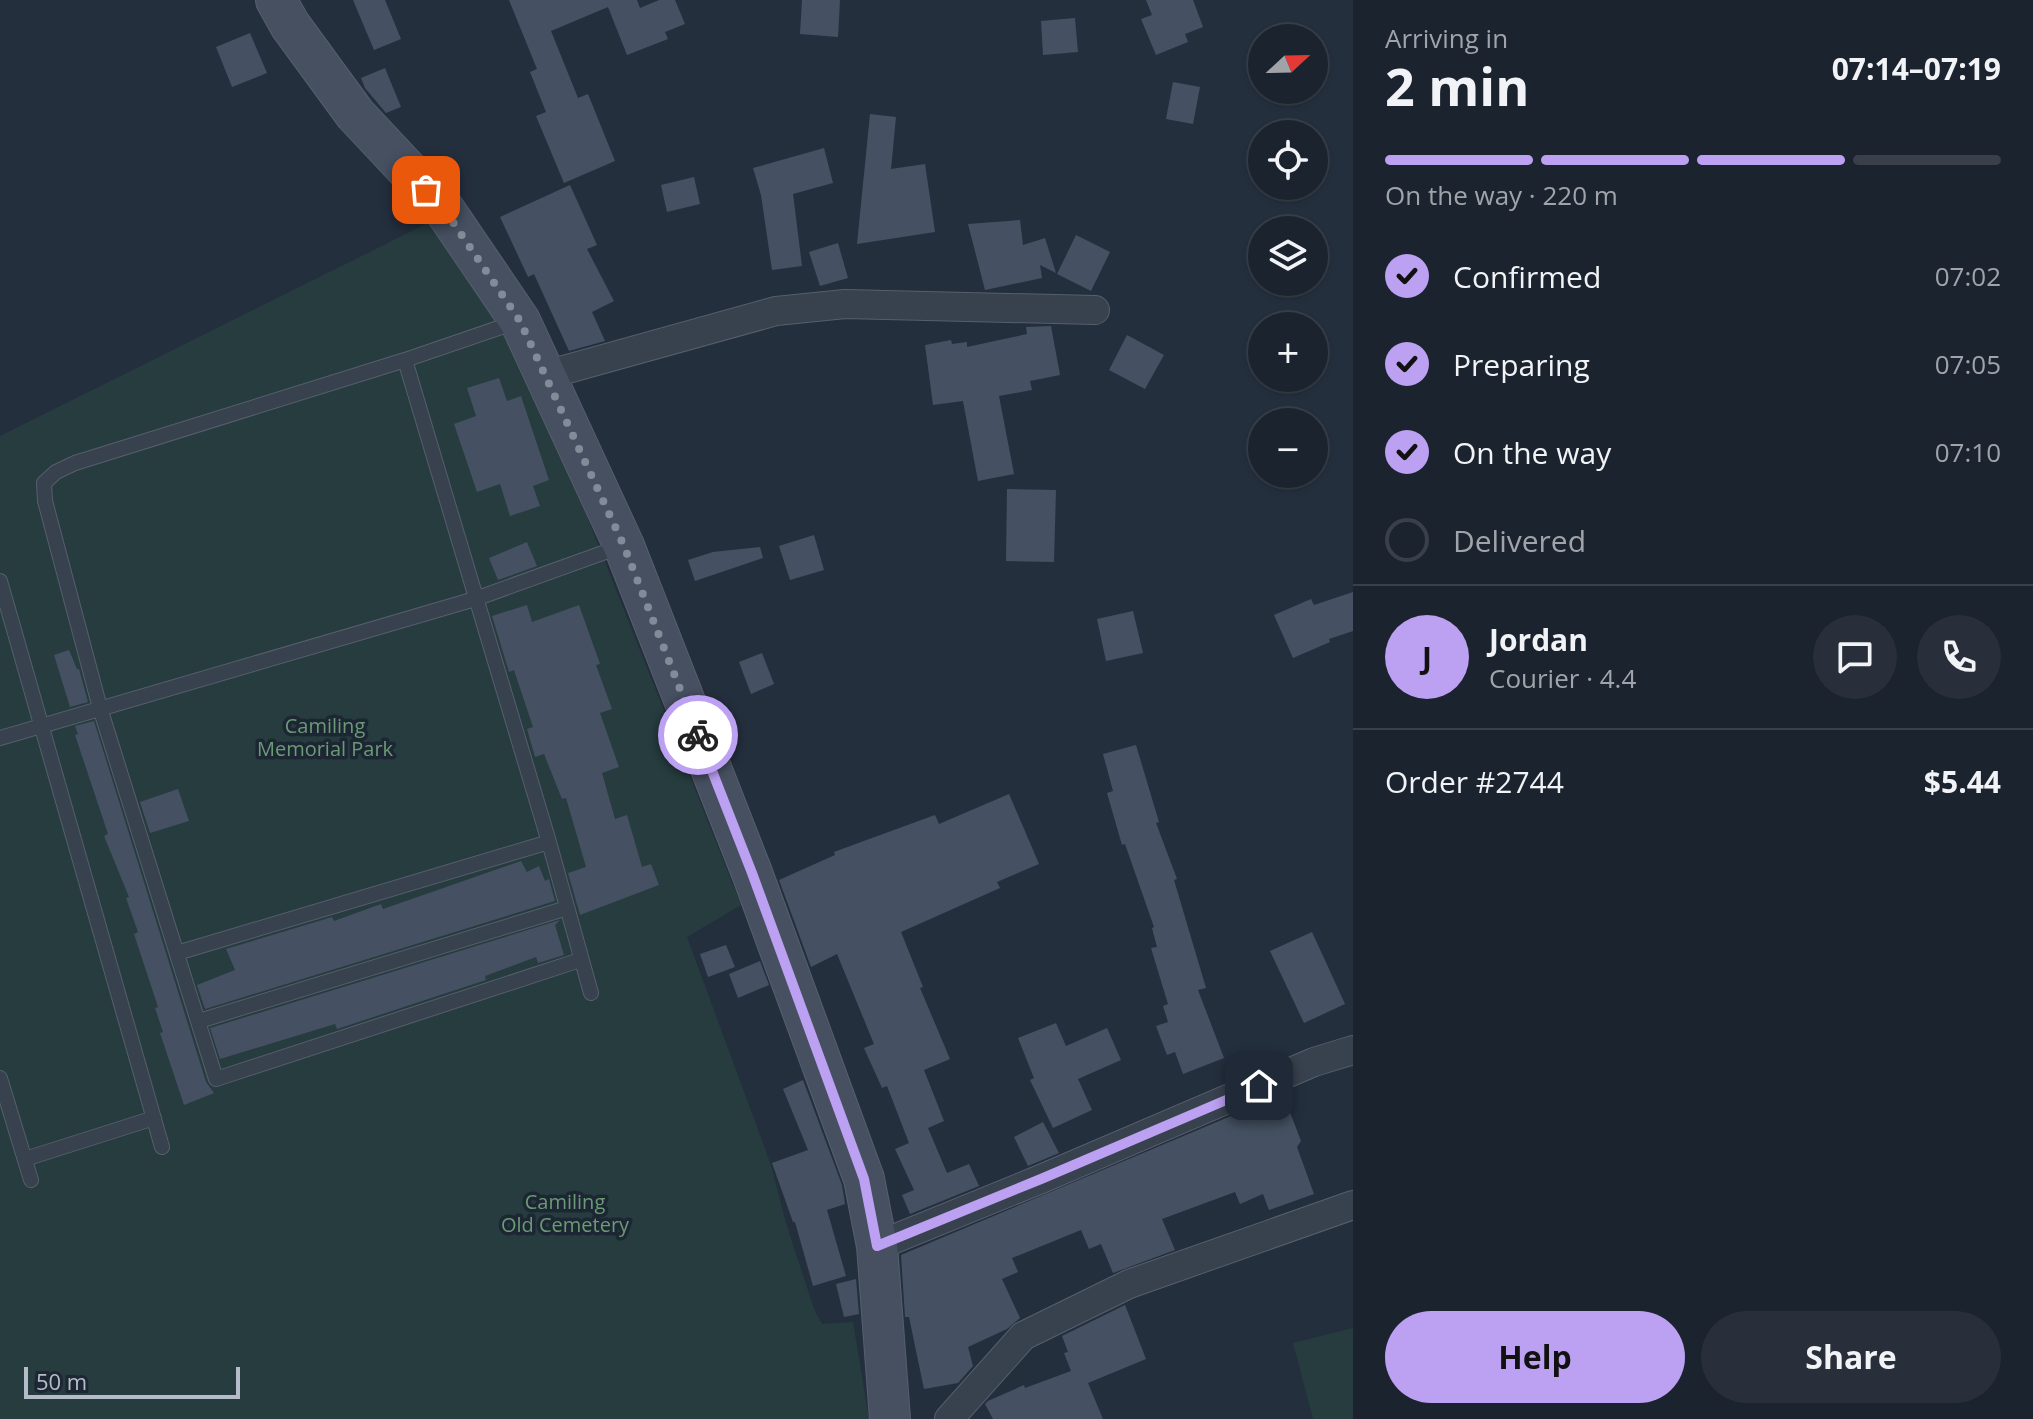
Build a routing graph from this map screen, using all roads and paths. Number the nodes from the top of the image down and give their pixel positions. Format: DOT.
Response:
graph roads {
  1 [pos="276,0"];
  2 [pos="1095,310"];
  3 [pos="520,321"];
  4 [pos="405,360"];
  5 [pos="546,375"];
  6 [pos="624,546"];
  7 [pos="0,581"];
  8 [pos="475,599"];
  9 [pos="100,708"];
  10 [pos="43,725"];
  11 [pos="0,738"];
  12 [pos="549,842"];
  13 [pos="567,908"];
  14 [pos="177,953"];
  15 [pos="580,960"];
  16 [pos="591,993"];
  17 [pos="199,1021"];
  18 [pos="1353,1050"];
  19 [pos="0,1078"];
  20 [pos="154,1118"];
  21 [pos="162,1147"];
  22 [pos="25,1159"];
  23 [pos="31,1180"];
  24 [pos="1353,1205"];
  25 [pos="877,1246"];
  26 [pos="890,1419"];
  27 [pos="949,1419"];
  1 -- 3 [label="street"];
  2 -- 5 [label="street"];
  3 -- 4 [label="lane"];
  3 -- 5 [label="street"];
  4 -- 8 [label="lane"];
  4 -- 9 [label="lane"];
  5 -- 6 [label="street"];
  6 -- 8 [label="lane"];
  6 -- 25 [label="street"];
  7 -- 10 [label="lane"];
  8 -- 9 [label="lane"];
  8 -- 12 [label="lane"];
  9 -- 10 [label="lane"];
  9 -- 14 [label="lane"];
  10 -- 11 [label="lane"];
  10 -- 20 [label="lane"];
  12 -- 13 [label="lane"];
  12 -- 14 [label="lane"];
  13 -- 15 [label="lane"];
  13 -- 17 [label="lane"];
  14 -- 17 [label="lane"];
  15 -- 16 [label="lane"];
  15 -- 17 [label="lane"];
  18 -- 25 [label="street"];
  19 -- 22 [label="lane"];
  20 -- 21 [label="lane"];
  20 -- 22 [label="lane"];
  22 -- 23 [label="lane"];
  24 -- 27 [label="street"];
  25 -- 26 [label="street"];
}
